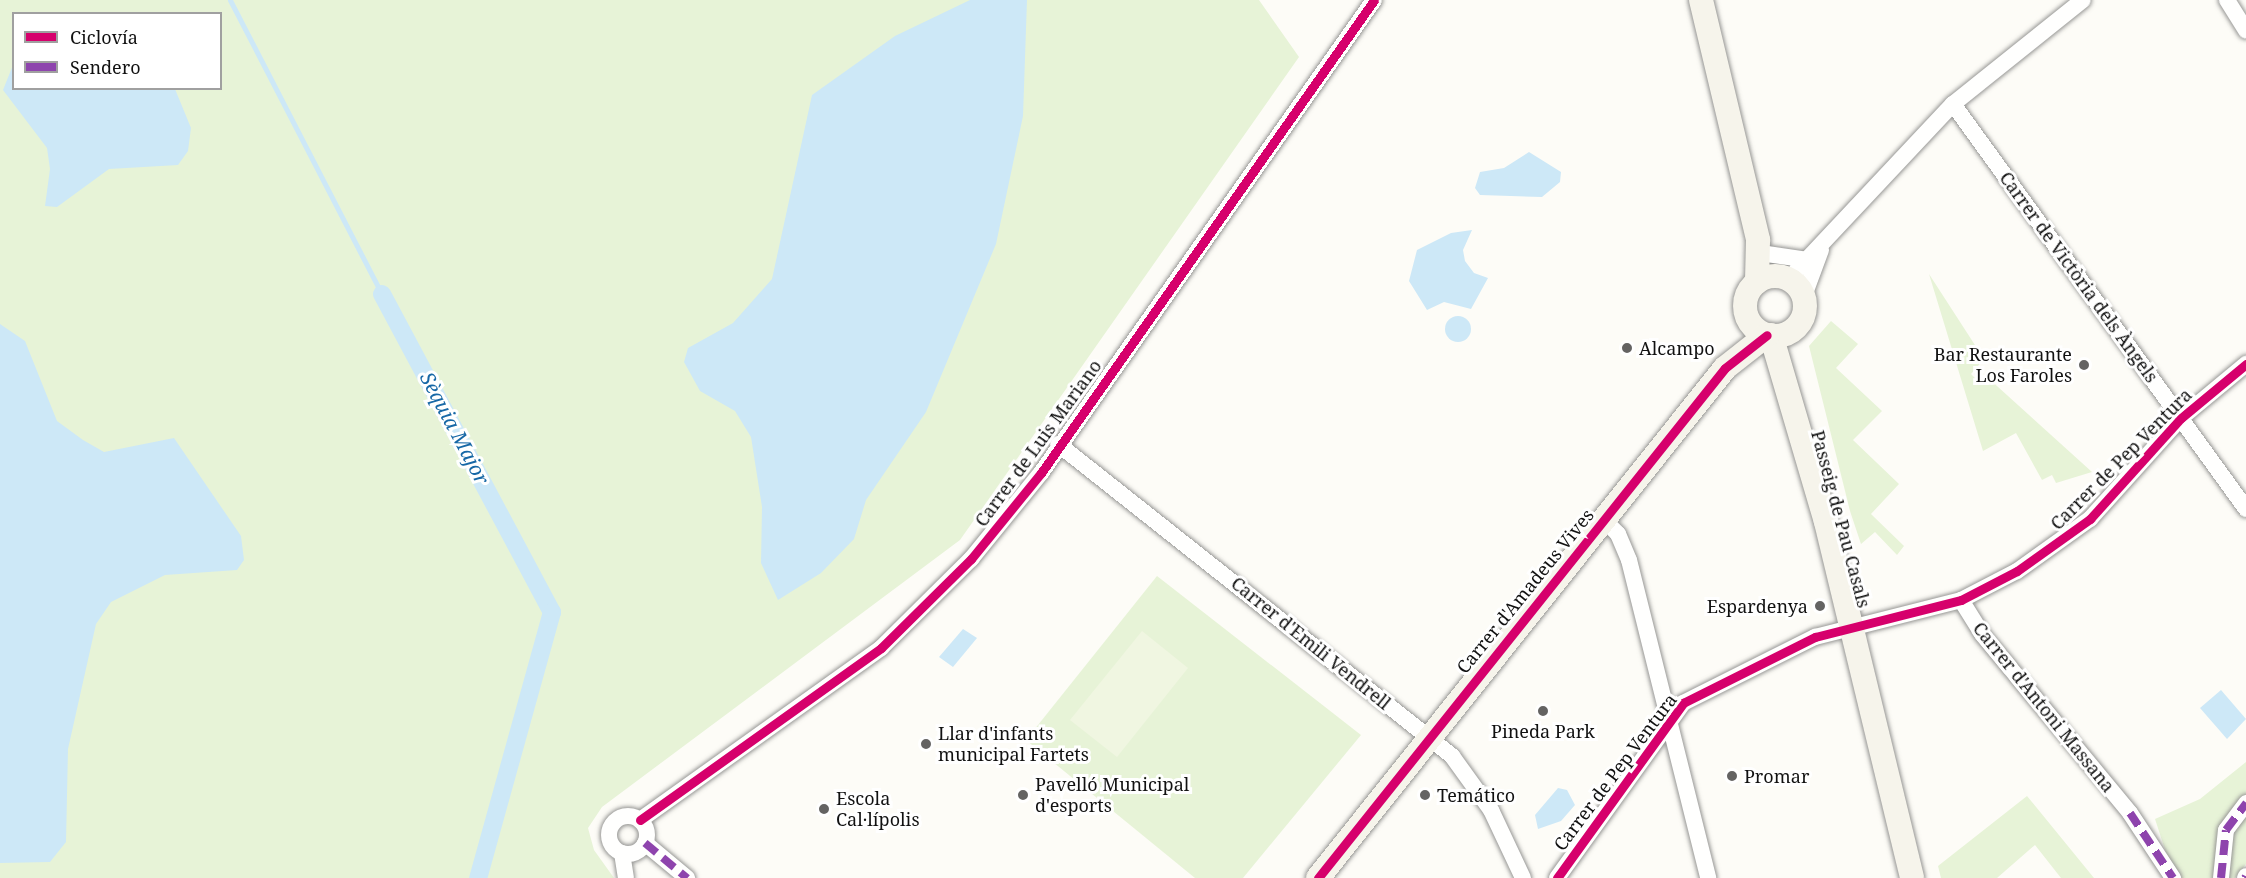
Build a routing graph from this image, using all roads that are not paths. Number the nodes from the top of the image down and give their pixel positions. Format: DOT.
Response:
graph roads {
  1 [pos="1374,0"];
  2 [pos="1701,0"];
  3 [pos="2083,0"];
  4 [pos="2227,0"];
  5 [pos="2246,31"];
  6 [pos="1953,104"];
  7 [pos="1823,246"];
  8 [pos="1762,247"];
  9 [pos="1808,260"];
  10 [pos="1757,282"];
  11 [pos="1795,285"];
  12 [pos="1748,318"];
  13 [pos="1797,327"];
  14 [pos="1769,335"];
  15 [pos="1738,355"];
  16 [pos="2246,364"];
  17 [pos="1784,372"];
  18 [pos="2181,418"];
  19 [pos="1058,444"];
  20 [pos="2246,509"];
  21 [pos="1604,520"];
  22 [pos="1961,600"];
  23 [pos="1851,627"];
  24 [pos="1669,720"];
  25 [pos="1430,738"];
  26 [pos="2246,803"];
  27 [pos="640,820"];
  28 [pos="645,843"];
  29 [pos="622,853"];
  30 [pos="626,878"];
  31 [pos="687,878"];
  32 [pos="1318,878"];
  33 [pos="1523,878"];
  34 [pos="1557,878"];
  35 [pos="1708,878"];
  36 [pos="1912,878"];
  37 [pos="2173,878"];
  38 [pos="2221,878"];
  1 -- 19 [label="street, Carrer de Luis Mariano"];
  2 -- 8 [label="street"];
  3 -- 6 [label="street"];
  4 -- 5 [label="street"];
  6 -- 7 [label="street"];
  6 -- 18 [label="street, Carrer de Victòria dels Àngels"];
  7 -- 9 [label="street"];
  7 -- 11 [label="street"];
  8 -- 9 [label="street"];
  8 -- 10 [label="street"];
  8 -- 11 [label="street"];
  9 -- 11 [label="street"];
  10 -- 11 [label="street"];
  10 -- 12 [label="street"];
  11 -- 13 [label="street"];
  12 -- 14 [label="street"];
  12 -- 15 [label="street, Carrer d'Amadeus Vives"];
  13 -- 14 [label="street"];
  13 -- 17 [label="street, Passeig de Pau Casals"];
  14 -- 15 [label="street, Carrer d'Amadeus Vives"];
  14 -- 17 [label="street, Passeig de Pau Casals"];
  15 -- 17 [label="street"];
  15 -- 21 [label="street, Carrer d'Amadeus Vives"];
  16 -- 18 [label="street, Carrer de Pep Ventura"];
  17 -- 23 [label="street, Passeig de Pau Casals"];
  18 -- 20 [label="street, Carrer de Victòria dels Àngels"];
  18 -- 22 [label="street, Carrer de Pep Ventura"];
  19 -- 25 [label="street, Carrer d'Emili Vendrell"];
  19 -- 27 [label="street, Carrer de Luis Mariano"];
  21 -- 24 [label="street"];
  21 -- 25 [label="street, Carrer d'Amadeus Vives"];
  22 -- 23 [label="street, Carrer de Pep Ventura"];
  22 -- 37 [label="street, Carrer d'Antoni Massana"];
  23 -- 24 [label="street, Carrer de Pep Ventura"];
  23 -- 36 [label="street, Passeig de Pau Casals"];
  24 -- 34 [label="street, Carrer de Pep Ventura"];
  24 -- 35 [label="street"];
  25 -- 32 [label="street, Carrer d'Amadeus Vives"];
  25 -- 33 [label="street, Carrer d'Emili Vendrell"];
  26 -- 38 [label="street"];
  27 -- 28 [label="street"];
  27 -- 29 [label="street"];
  28 -- 29 [label="street"];
  28 -- 31 [label="street"];
  29 -- 30 [label="street"];
}
